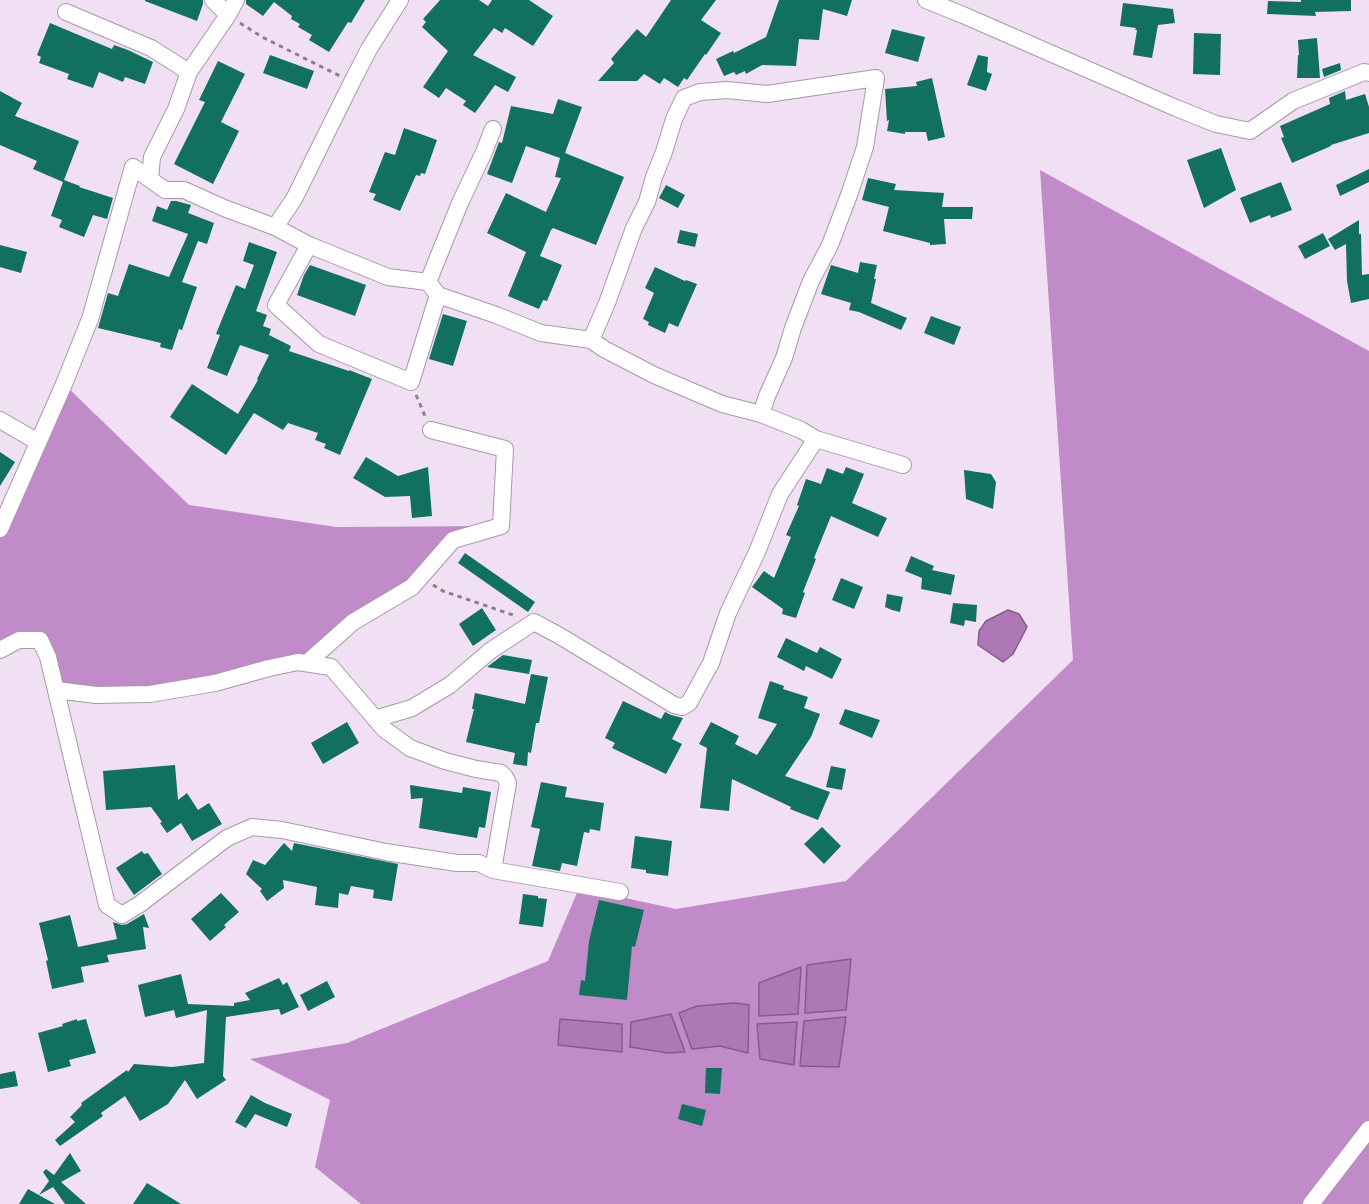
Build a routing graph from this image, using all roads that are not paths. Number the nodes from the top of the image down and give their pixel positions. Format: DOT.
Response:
graph roads {
  1 [pos="213,0"];
  2 [pos="400,0"];
  3 [pos="926,0"];
  4 [pos="232,7"];
  5 [pos="66,12"];
  6 [pos="189,72"];
  7 [pos="1369,73"];
  8 [pos="493,129"];
  9 [pos="150,179"];
  10 [pos="275,227"];
  11 [pos="309,245"];
  12 [pos="433,289"];
  13 [pos="591,340"];
  14 [pos="761,414"];
  15 [pos="0,420"];
  16 [pos="430,430"];
  17 [pos="816,439"];
  18 [pos="38,442"];
  19 [pos="903,465"];
  20 [pos="0,529"];
  21 [pos="0,650"];
  22 [pos="308,663"];
  23 [pos="56,690"];
  24 [pos="375,719"];
  25 [pos="493,870"];
  26 [pos="620,892"];
  27 [pos="1369,1129"];
  28 [pos="1311,1204"];
  1 -- 4 [label="street"];
  2 -- 10 [label="street"];
  3 -- 7 [label="street"];
  4 -- 6 [label="street"];
  5 -- 6 [label="street"];
  6 -- 9 [label="street"];
  8 -- 12 [label="street"];
  9 -- 10 [label="street"];
  9 -- 18 [label="street"];
  10 -- 11 [label="street"];
  11 -- 12 [label="street"];
  11 -- 12 [label="street"];
  12 -- 13 [label="street"];
  13 -- 14 [label="street"];
  13 -- 14 [label="street"];
  14 -- 17 [label="street"];
  15 -- 18 [label="street"];
  16 -- 22 [label="street"];
  17 -- 19 [label="street"];
  17 -- 24 [label="street"];
  18 -- 20 [label="street"];
  21 -- 23 [label="street"];
  22 -- 23 [label="street"];
  22 -- 24 [label="street"];
  23 -- 25 [label="street"];
  24 -- 25 [label="street"];
  25 -- 26 [label="street"];
  27 -- 28 [label="street"];
}
